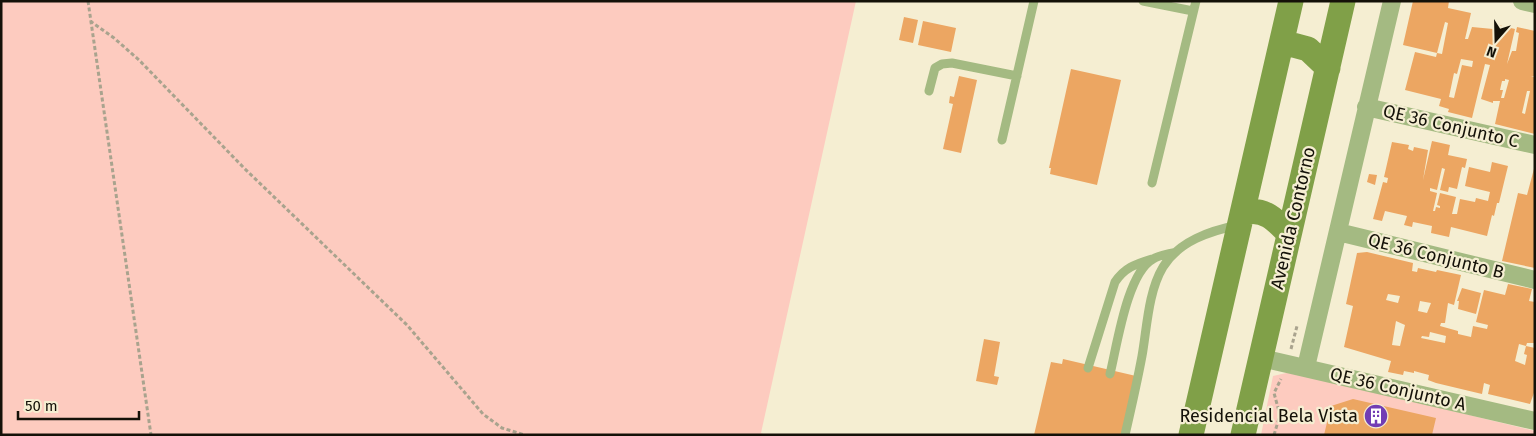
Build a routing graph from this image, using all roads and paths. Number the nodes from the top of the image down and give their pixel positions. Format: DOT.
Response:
graph roads {
  1 [pos="88,1"];
  2 [pos="1034,1"];
  3 [pos="1143,1"];
  4 [pos="1291,1"];
  5 [pos="1343,1"];
  6 [pos="1392,1"];
  7 [pos="1522,1"];
  8 [pos="1535,4"];
  9 [pos="1194,6"];
  10 [pos="90,21"];
  11 [pos="1282,42"];
  12 [pos="1328,68"];
  13 [pos="1017,76"];
  14 [pos="929,92"];
  15 [pos="1366,107"];
  16 [pos="1002,140"];
  17 [pos="1535,146"];
  18 [pos="1152,183"];
  19 [pos="1242,219"];
  20 [pos="1338,232"];
  21 [pos="1289,234"];
  22 [pos="1176,252"];
  23 [pos="1152,259"];
  24 [pos="1535,280"];
  25 [pos="1261,358"];
  26 [pos="1306,367"];
  27 [pos="1088,368"];
  28 [pos="1110,374"];
  29 [pos="1535,421"];
  30 [pos="151,435"];
  31 [pos="524,435"];
  32 [pos="1125,435"];
  33 [pos="1192,435"];
  34 [pos="1243,435"];
  1 -- 10 [label="path"];
  2 -- 13 [label="lane"];
  3 -- 9 [label="lane"];
  4 -- 11 [label="main road"];
  5 -- 12 [label="main road, Avenida Contorno"];
  6 -- 15 [label="street"];
  7 -- 8 [label="street"];
  9 -- 18 [label="lane"];
  10 -- 30 [label="path"];
  10 -- 31 [label="path"];
  11 -- 12 [label="main road"];
  11 -- 19 [label="main road"];
  12 -- 21 [label="main road, Avenida Contorno"];
  13 -- 14 [label="lane"];
  13 -- 16 [label="lane"];
  15 -- 17 [label="street, QE 36 Conjunto C"];
  15 -- 20 [label="street"];
  19 -- 21 [label="main road"];
  19 -- 22 [label="lane"];
  19 -- 33 [label="main road"];
  20 -- 24 [label="street, QE 36 Conjunto B"];
  20 -- 26 [label="street"];
  21 -- 25 [label="main road, Avenida Contorno"];
  22 -- 23 [label="lane"];
  22 -- 32 [label="lane"];
  23 -- 27 [label="lane"];
  23 -- 28 [label="lane"];
  25 -- 26 [label="street, QE 36 Conjunto A"];
  25 -- 34 [label="main road, Avenida Contorno"];
  26 -- 29 [label="street, QE 36 Conjunto A"];
}
